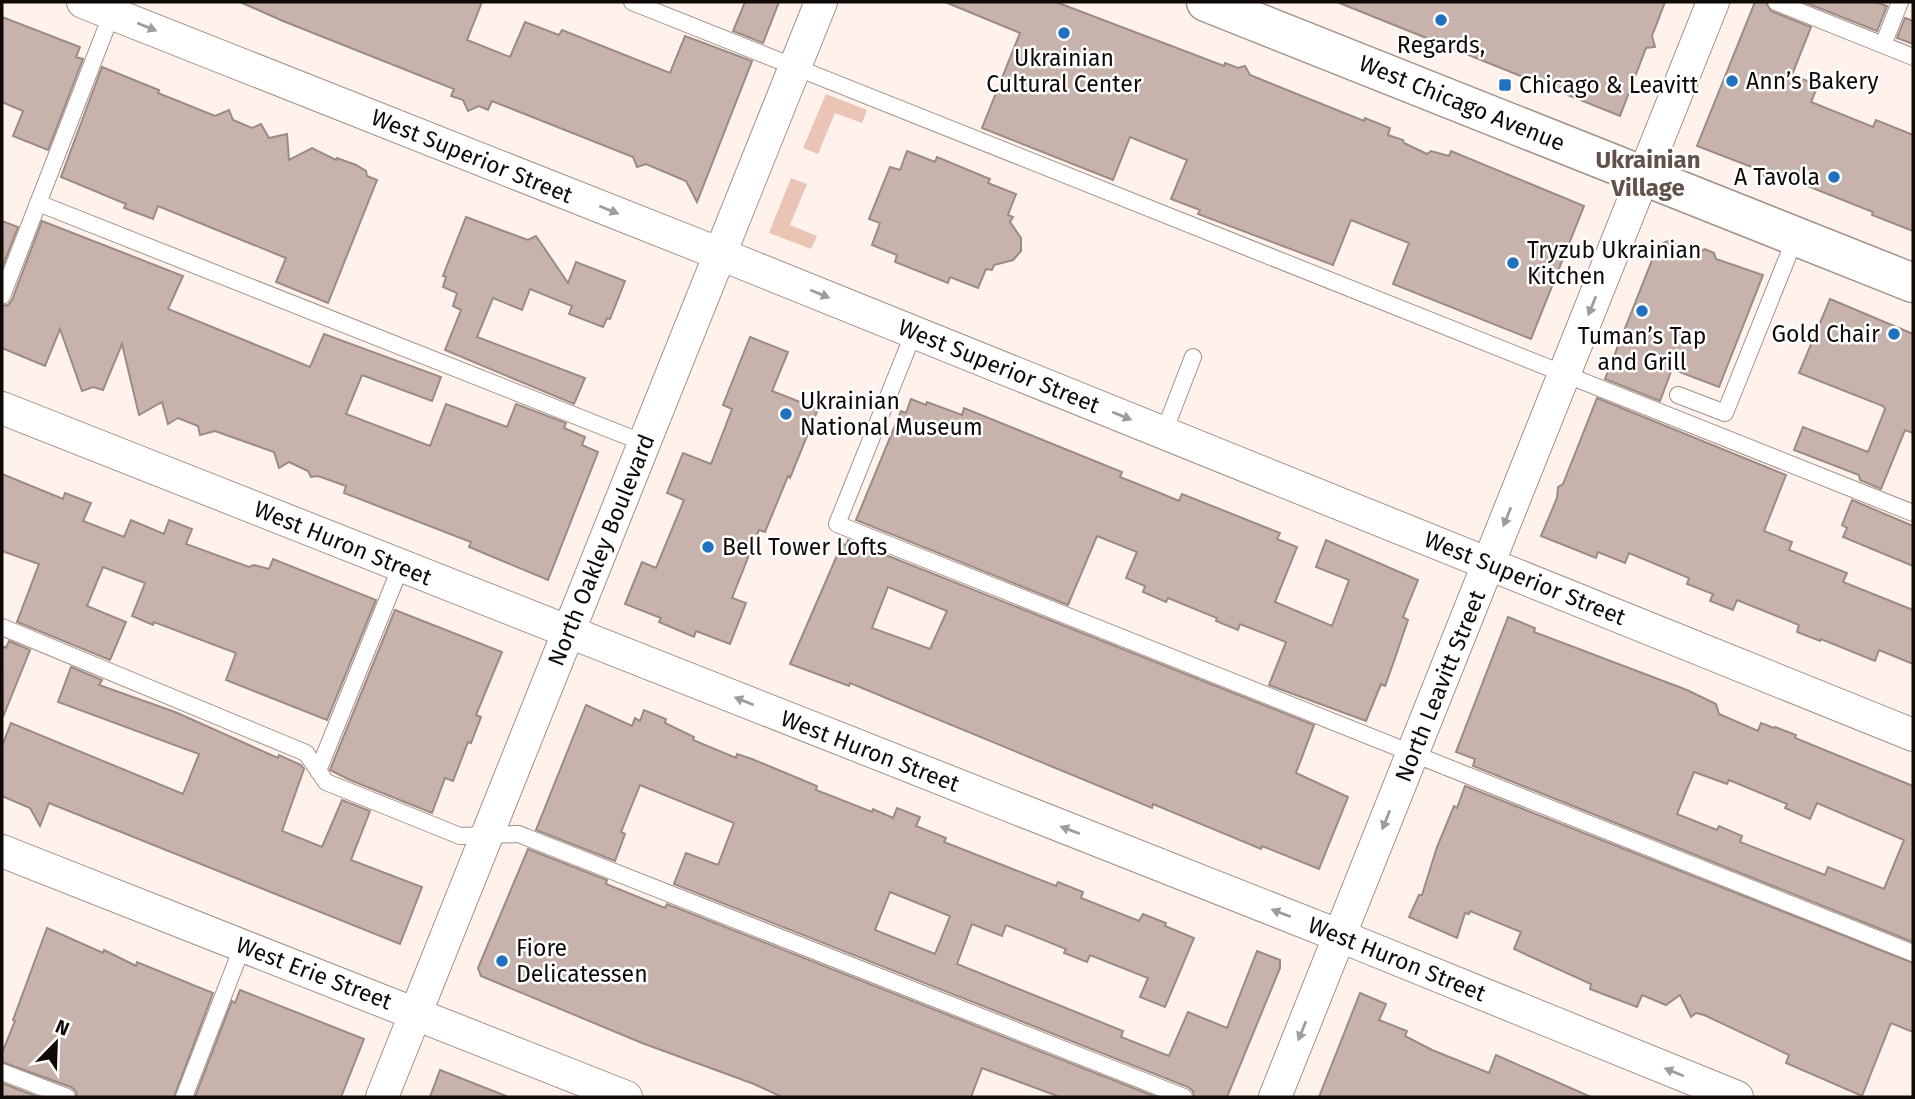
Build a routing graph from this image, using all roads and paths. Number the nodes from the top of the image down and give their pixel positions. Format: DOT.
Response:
graph roads {
  1 [pos="632,2"];
  2 [pos="821,2"];
  3 [pos="1206,2"];
  4 [pos="1713,2"];
  5 [pos="1776,2"];
  6 [pos="1900,2"];
  7 [pos="98,8"];
  8 [pos="1883,45"];
  9 [pos="1913,57"];
  10 [pos="795,67"];
  11 [pos="1644,174"];
  12 [pos="38,203"];
  13 [pos="1796,236"];
  14 [pos="720,254"];
  15 [pos="1913,283"];
  16 [pos="2,296"];
  17 [pos="914,332"];
  18 [pos="1193,357"];
  19 [pos="1564,374"];
  20 [pos="1678,395"];
  21 [pos="2,408"];
  22 [pos="1164,432"];
  23 [pos="644,443"];
  24 [pos="1913,513"];
  25 [pos="1489,563"];
  26 [pos="401,566"];
  27 [pos="2,627"];
  28 [pos="568,632"];
  29 [pos="1913,735"];
  30 [pos="1412,755"];
  31 [pos="318,771"];
  32 [pos="487,834"];
  33 [pos="2,850"];
  34 [pos="1340,936"];
  35 [pos="243,945"];
  36 [pos="1913,953"];
  37 [pos="416,1013"];
  38 [pos="2,1072"];
  39 [pos="66,1097"];
  40 [pos="184,1097"];
  41 [pos="382,1097"];
  42 [pos="626,1097"];
  43 [pos="1184,1097"];
  44 [pos="1275,1097"];
  45 [pos="1737,1097"];
  1 -- 10 [label="lane"];
  2 -- 10 [label="street, North Oakley Boulevard"];
  3 -- 11 [label="main road, West Chicago Avenue"];
  4 -- 11 [label="street, North Leavitt Street"];
  5 -- 8 [label="lane"];
  6 -- 8 [label="lane"];
  7 -- 12 [label="lane"];
  7 -- 14 [label="street, West Superior Street, one-way"];
  8 -- 9 [label="lane"];
  10 -- 14 [label="street, North Oakley Boulevard"];
  10 -- 19 [label="lane"];
  11 -- 13 [label="main road, West Chicago Avenue"];
  11 -- 19 [label="street, North Leavitt Street, one-way"];
  12 -- 16 [label="lane"];
  12 -- 23 [label="lane"];
  13 -- 15 [label="main road, West Chicago Avenue"];
  13 -- 20 [label="lane"];
  14 -- 17 [label="street, West Superior Street, one-way"];
  14 -- 23 [label="street, North Oakley Boulevard"];
  17 -- 22 [label="street, West Superior Street, one-way"];
  17 -- 30 [label="lane"];
  18 -- 22 [label="lane"];
  19 -- 24 [label="lane"];
  19 -- 25 [label="street, North Leavitt Street, one-way"];
  21 -- 26 [label="street, West Huron Street"];
  22 -- 25 [label="street, West Superior Street"];
  23 -- 28 [label="street, North Oakley Boulevard"];
  25 -- 29 [label="street, West Superior Street"];
  25 -- 30 [label="street, North Leavitt Street"];
  26 -- 28 [label="street, West Huron Street"];
  26 -- 31 [label="lane"];
  27 -- 31 [label="lane"];
  28 -- 32 [label="street, North Oakley Boulevard"];
  34 -- 28 [label="street, West Huron Street, one-way"];
  30 -- 34 [label="street, North Leavitt Street, one-way"];
  30 -- 36 [label="lane"];
  31 -- 32 [label="lane"];
  32 -- 37 [label="street, North Oakley Boulevard"];
  32 -- 43 [label="lane"];
  33 -- 35 [label="street, West Erie Street"];
  34 -- 44 [label="street, North Leavitt Street, one-way"];
  45 -- 34 [label="street, West Huron Street, one-way"];
  35 -- 37 [label="street, West Erie Street"];
  35 -- 40 [label="lane"];
  37 -- 41 [label="street, North Oakley Boulevard"];
  37 -- 42 [label="street, West Erie Street"];
  38 -- 39 [label="lane"];
}
